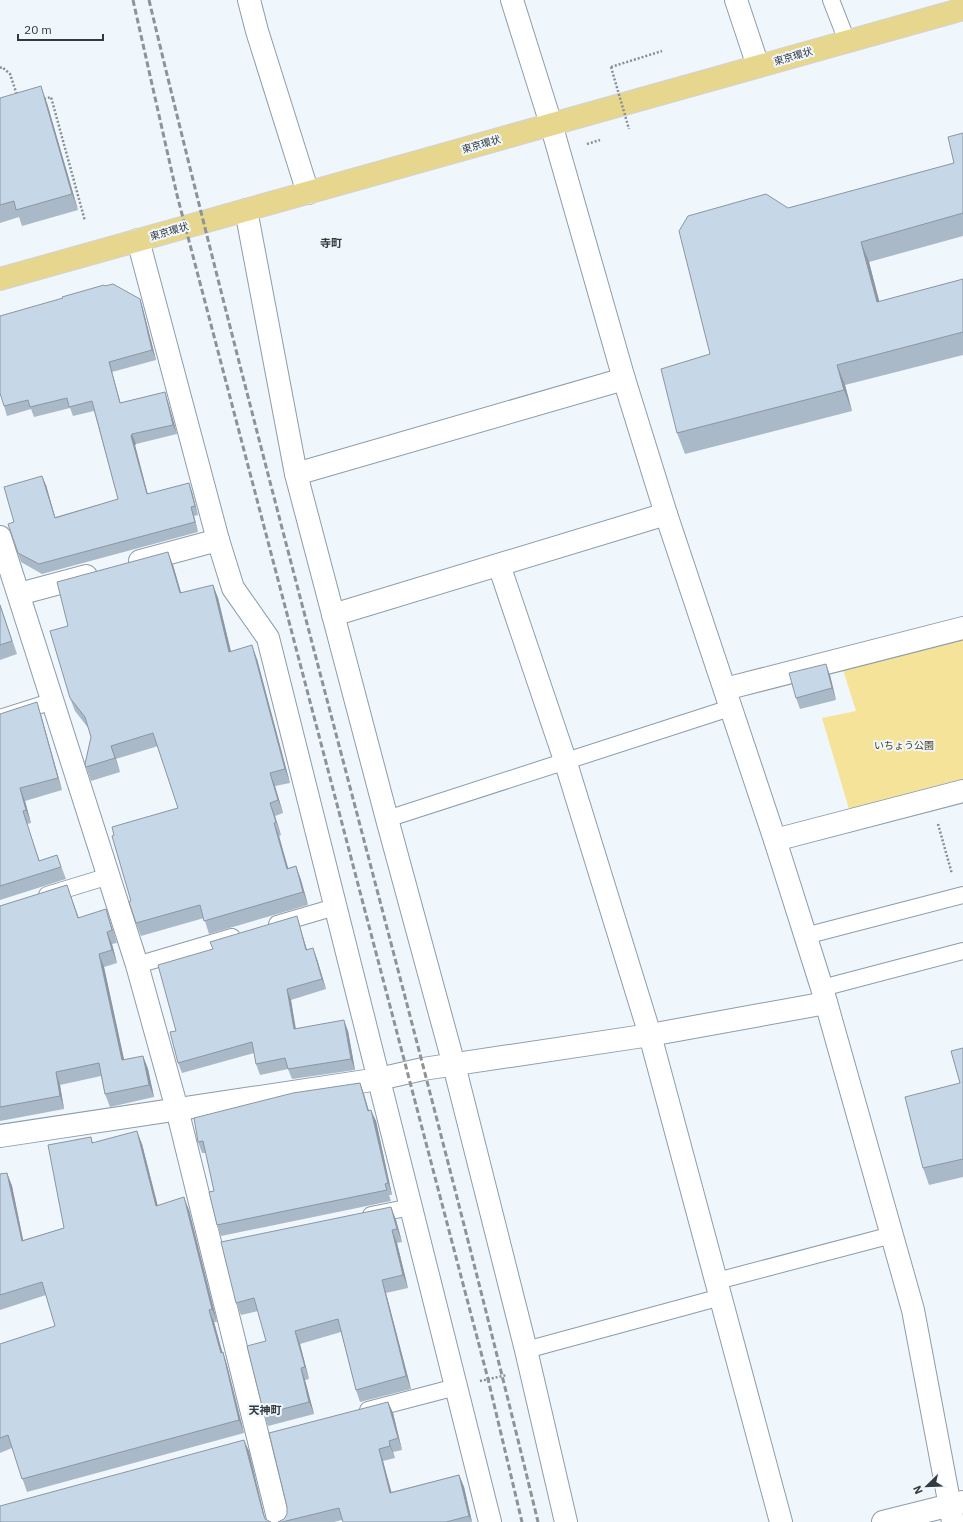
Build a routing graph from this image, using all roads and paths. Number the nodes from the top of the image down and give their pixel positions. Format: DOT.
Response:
graph roads {
  1 [pos="249,0"];
  2 [pos="512,0"];
  3 [pos="736,0"];
  4 [pos="832,0"];
  5 [pos="963,9"];
  6 [pos="847,41"];
  7 [pos="662,51"];
  8 [pos="758,66"];
  9 [pos="0,68"];
  10 [pos="19,99"];
  11 [pos="43,100"];
  12 [pos="551,124"];
  13 [pos="629,129"];
  14 [pos="308,193"];
  15 [pos="246,210"];
  16 [pos="85,221"];
  17 [pos="138,240"];
  18 [pos="0,279"];
  19 [pos="624,379"];
  20 [pos="296,474"];
  21 [pos="666,514"];
  22 [pos="0,537"];
  23 [pos="218,540"];
  24 [pos="499,565"];
  25 [pos="19,594"];
  26 [pos="334,615"];
  27 [pos="963,628"];
  28 [pos="728,699"];
  29 [pos="53,701"];
  30 [pos="0,718"];
  31 [pos="565,760"];
  32 [pos="963,790"];
  33 [pos="931,799"];
  34 [pos="386,819"];
  35 [pos="775,840"];
  36 [pos="109,876"];
  37 [pos="961,896"];
  38 [pos="36,898"];
  39 [pos="335,908"];
  40 [pos="805,936"];
  41 [pos="963,951"];
  42 [pos="137,965"];
  43 [pos="824,996"];
  44 [pos="650,1035"];
  45 [pos="454,1065"];
  46 [pos="379,1079"];
  47 [pos="177,1109"];
  48 [pos="0,1136"];
  49 [pos="411,1207"];
  50 [pos="357,1218"];
  51 [pos="892,1235"];
  52 [pos="719,1289"];
  53 [pos="528,1360"];
  54 [pos="456,1387"];
  55 [pos="357,1413"];
  56 [pos="955,1510"];
  57 [pos="279,1522"];
  58 [pos="490,1522"];
  59 [pos="566,1522"];
  60 [pos="781,1522"];
  61 [pos="883,1522"];
  1 -- 14 [label="street"];
  2 -- 12 [label="street"];
  3 -- 8 [label="street"];
  4 -- 6 [label="lane"];
  5 -- 6 [label="highway, 東京環状"];
  6 -- 8 [label="highway, 東京環状"];
  7 -- 13 [label="path, bridge"];
  8 -- 12 [label="highway, 東京環状"];
  9 -- 10 [label="path"];
  11 -- 16 [label="path"];
  12 -- 14 [label="highway, 東京環状"];
  12 -- 19 [label="street"];
  14 -- 15 [label="highway, 東京環状"];
  15 -- 17 [label="highway, 東京環状"];
  15 -- 20 [label="street"];
  17 -- 18 [label="highway, 東京環状"];
  17 -- 23 [label="street"];
  19 -- 20 [label="street"];
  19 -- 21 [label="street"];
  20 -- 26 [label="street"];
  21 -- 24 [label="street"];
  21 -- 28 [label="street"];
  22 -- 25 [label="street"];
  23 -- 25 [label="street"];
  23 -- 39 [label="street"];
  24 -- 26 [label="street"];
  24 -- 31 [label="street"];
  25 -- 29 [label="street"];
  26 -- 34 [label="street"];
  27 -- 28 [label="street"];
  28 -- 31 [label="lane"];
  28 -- 35 [label="street"];
  29 -- 30 [label="lane"];
  29 -- 36 [label="street"];
  31 -- 34 [label="lane"];
  31 -- 44 [label="street"];
  32 -- 33 [label="street"];
  33 -- 35 [label="street"];
  33 -- 37 [label="path"];
  34 -- 45 [label="street"];
  35 -- 40 [label="street"];
  36 -- 38 [label="lane"];
  36 -- 42 [label="street"];
  37 -- 40 [label="lane"];
  39 -- 42 [label="lane"];
  39 -- 46 [label="street"];
  40 -- 43 [label="street"];
  41 -- 43 [label="lane"];
  42 -- 47 [label="street"];
  43 -- 44 [label="street"];
  43 -- 51 [label="street"];
  44 -- 45 [label="street"];
  44 -- 52 [label="street"];
  45 -- 46 [label="street"];
  45 -- 53 [label="street"];
  46 -- 47 [label="street"];
  46 -- 49 [label="street"];
  47 -- 48 [label="street"];
  47 -- 57 [label="street"];
  49 -- 50 [label="lane"];
  49 -- 54 [label="street"];
  51 -- 52 [label="lane"];
  51 -- 56 [label="street"];
  52 -- 53 [label="lane"];
  52 -- 60 [label="street"];
  53 -- 54 [label="path"];
  53 -- 59 [label="street"];
  54 -- 55 [label="lane"];
  54 -- 58 [label="street"];
  56 -- 61 [label="street"];
}
